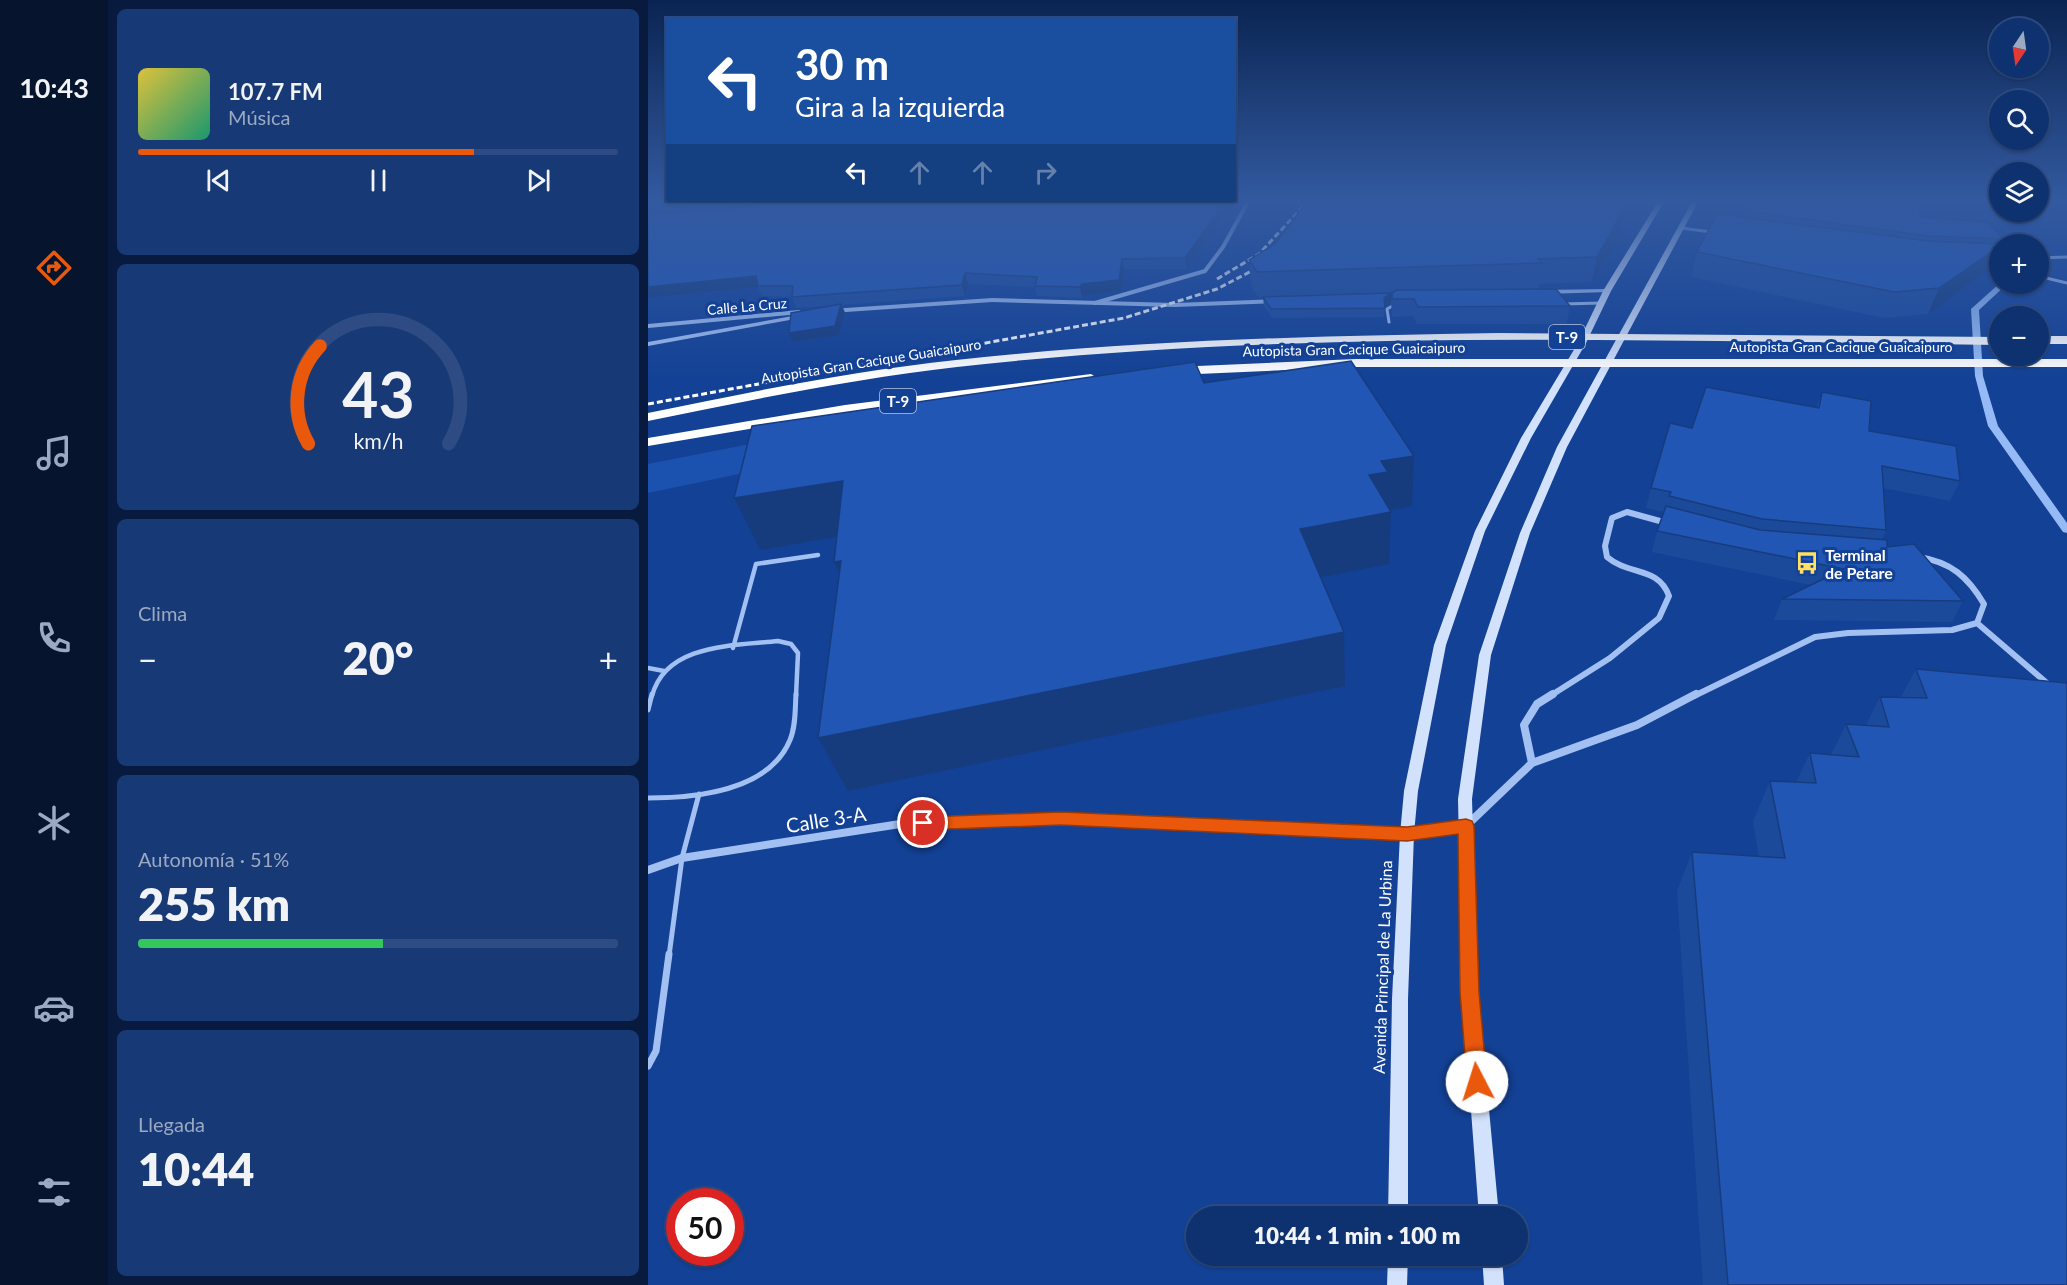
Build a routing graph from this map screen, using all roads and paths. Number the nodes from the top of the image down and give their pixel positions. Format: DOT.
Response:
graph roads {
  1 [pos="1213,260"];
  2 [pos="1626,260"];
  3 [pos="1664,260"];
  4 [pos="1985,264"];
  5 [pos="1989,264"];
  6 [pos="2049,279"];
  7 [pos="2067,283"];
  8 [pos="1607,291"];
  9 [pos="1537,292"];
  10 [pos="1385,297"];
  11 [pos="1397,297"];
  12 [pos="1280,301"];
  13 [pos="1095,303"];
  14 [pos="1601,303"];
  15 [pos="1406,304"];
  16 [pos="1555,304"];
  17 [pos="824,311"];
  18 [pos="812,313"];
  19 [pos="1389,322"];
  20 [pos="648,326"];
  21 [pos="1989,340"];
  22 [pos="2049,340"];
  23 [pos="2067,340"];
  24 [pos="648,344"];
  25 [pos="2067,363"];
  26 [pos="1162,372"];
  27 [pos="1105,377"];
  28 [pos="648,417"];
  29 [pos="648,442"];
  30 [pos="1675,525"];
  31 [pos="818,555"];
  32 [pos="1915,557"];
  33 [pos="1977,623"];
  34 [pos="733,648"];
  35 [pos="648,668"];
  36 [pos="664,671"];
  37 [pos="2058,693"];
  38 [pos="648,710"];
  39 [pos="1532,763"];
  40 [pos="699,794"];
  41 [pos="648,798"];
  42 [pos="1466,826"];
  43 [pos="1407,834"];
  44 [pos="682,858"];
  45 [pos="648,870"];
  46 [pos="648,1066"];
  47 [pos="1398,1206"];
  48 [pos="1488,1206"];
  49 [pos="1398,1266"];
  50 [pos="1493,1266"];
  51 [pos="1398,1285"];
  52 [pos="1494,1285"];
  1 -- 13 [label="street"];
  2 -- 8 [label="main road, Avenida Principal de La Urbina"];
  3 -- 42 [label="main road"];
  4 -- 5 [label="lane"];
  6 -- 7 [label="lane"];
  8 -- 9 [label="street"];
  8 -- 14 [label="main road, Avenida Principal de La Urbina"];
  10 -- 11 [label="street"];
  12 -- 13 [label="street"];
  13 -- 17 [label="street"];
  14 -- 16 [label="lane"];
  14 -- 43 [label="main road, Avenida Principal de La Urbina"];
  15 -- 19 [label="lane"];
  18 -- 20 [label="street, Calle La Cruz"];
  18 -- 24 [label="street"];
  21 -- 28 [label="highway, Autopista Gran Cacique Guaicaipuro / T-9"];
  22 -- 23 [label="highway"];
  25 -- 26 [label="highway, Autopista Gran Cacique Guaicaipuro / T-9"];
  27 -- 29 [label="highway, T-9"];
  30 -- 39 [label="street"];
  31 -- 34 [label="lane"];
  32 -- 33 [label="street"];
  33 -- 37 [label="street"];
  33 -- 39 [label="street"];
  34 -- 36 [label="lane"];
  34 -- 40 [label="lane"];
  35 -- 36 [label="lane"];
  36 -- 38 [label="lane"];
  39 -- 42 [label="street"];
  40 -- 41 [label="lane"];
  40 -- 44 [label="lane"];
  42 -- 43 [label="street, Calle 3-A"];
  42 -- 48 [label="main road"];
  43 -- 44 [label="street, Calle 3-A"];
  43 -- 47 [label="main road, Avenida Principal de La Urbina"];
  44 -- 45 [label="street, Calle 3-A"];
  44 -- 46 [label="lane"];
  49 -- 51 [label="main road"];
  50 -- 52 [label="main road"];
}
